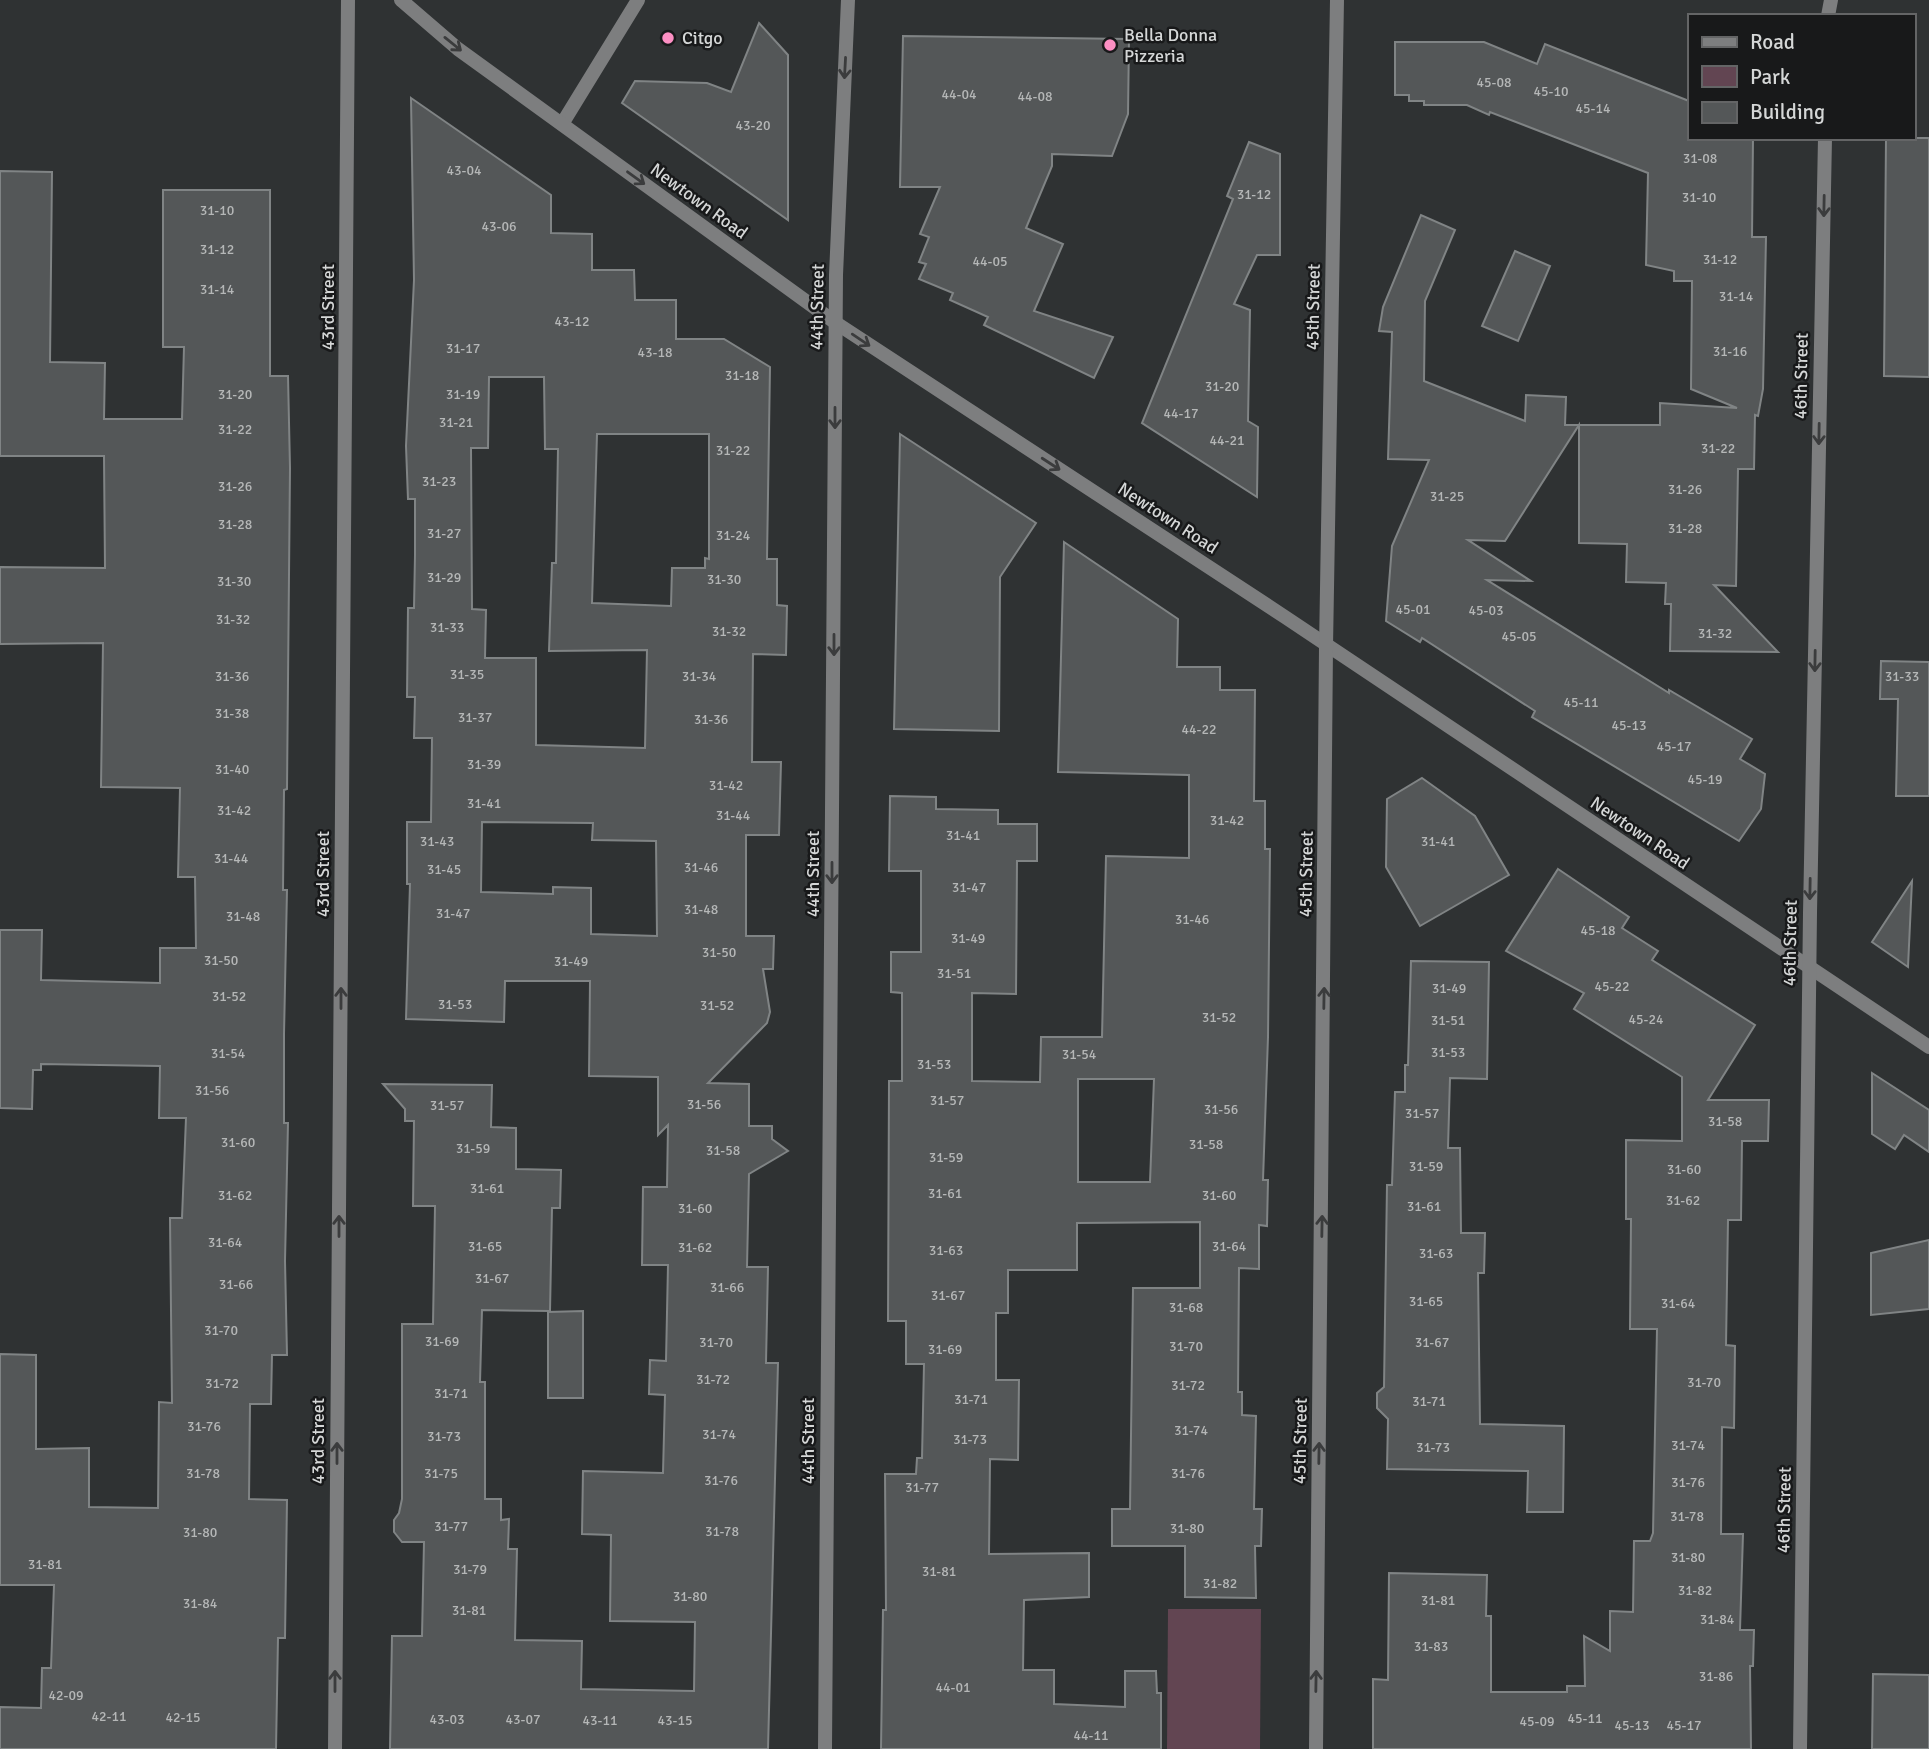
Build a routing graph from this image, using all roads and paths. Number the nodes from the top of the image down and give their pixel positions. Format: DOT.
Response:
graph roads {
  1 [pos="348,0"];
  2 [pos="401,0"];
  3 [pos="638,0"];
  4 [pos="848,0"];
  5 [pos="1337,0"];
  6 [pos="562,124"];
  7 [pos="1825,140"];
  8 [pos="836,323"];
  9 [pos="1326,647"];
  10 [pos="1810,970"];
  11 [pos="1929,1047"];
  12 [pos="335,1749"];
  13 [pos="825,1749"];
  14 [pos="1315,1749"];
  15 [pos="1800,1749"];
  12 -- 1 [label="street, 43rd Street, one-way"];
  2 -- 6 [label="street, Newtown Road, one-way"];
  3 -- 6 [label="street"];
  4 -- 8 [label="street, 44th Street, one-way"];
  5 -- 9 [label="street, 45th Street"];
  6 -- 8 [label="street, Newtown Road, one-way"];
  7 -- 10 [label="street, 46th Street, one-way"];
  8 -- 9 [label="street, Newtown Road, one-way"];
  8 -- 13 [label="street, 44th Street, one-way"];
  9 -- 10 [label="street, Newtown Road"];
  14 -- 9 [label="street, 45th Street, one-way"];
  10 -- 11 [label="street, Newtown Road"];
  10 -- 15 [label="street, 46th Street"];
}
